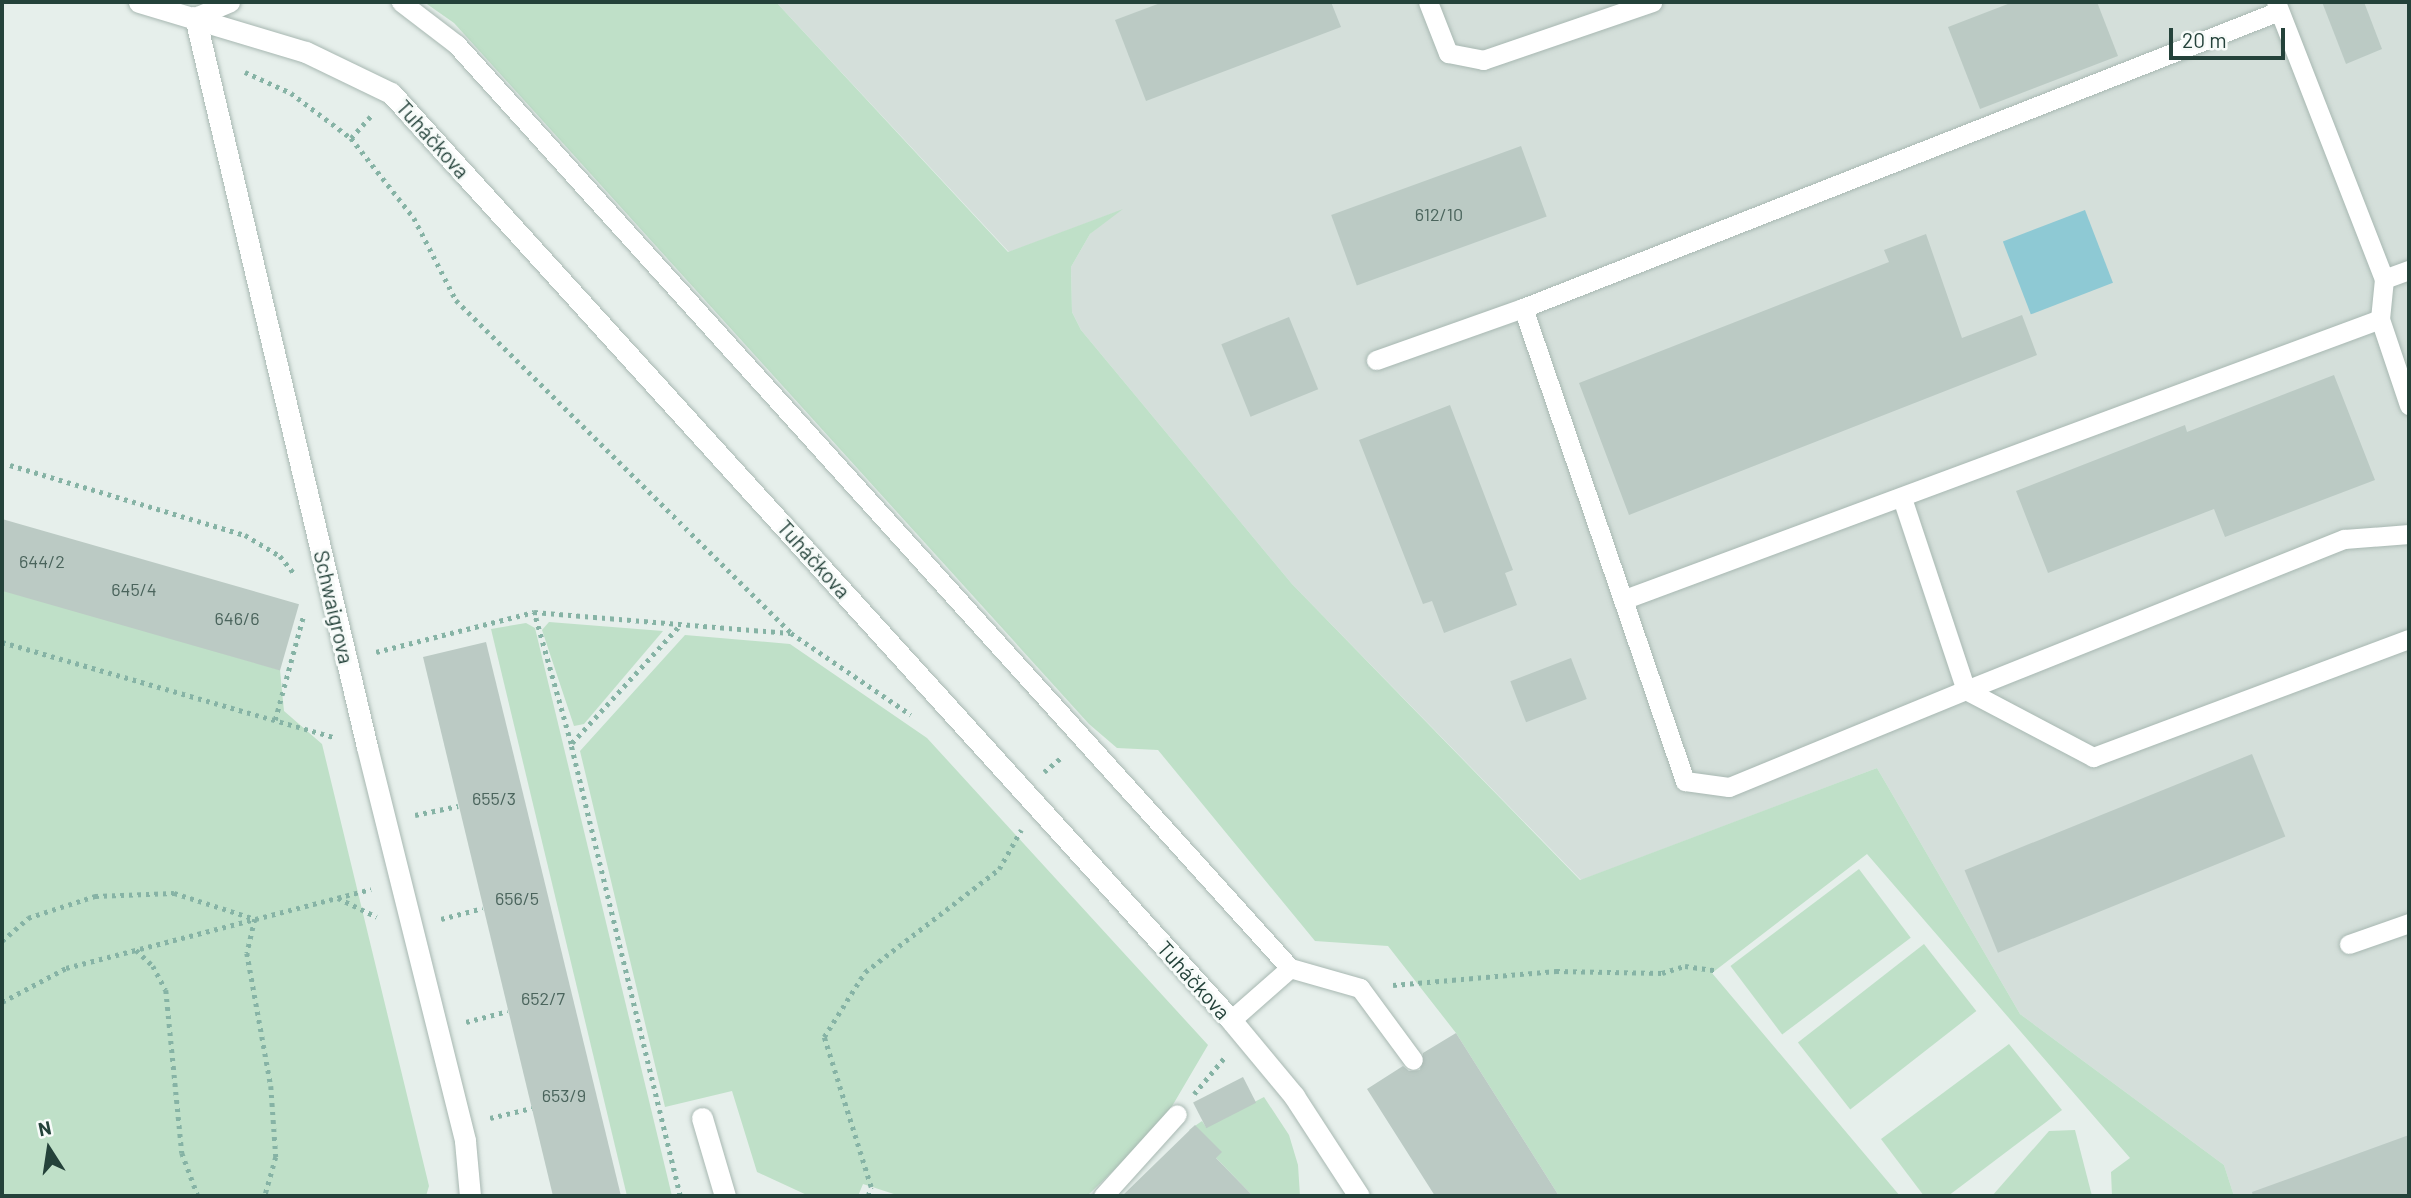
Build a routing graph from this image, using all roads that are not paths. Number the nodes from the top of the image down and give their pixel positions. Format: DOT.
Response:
graph roads {
  1 [pos="139,2"];
  2 [pos="230,2"];
  3 [pos="401,2"];
  4 [pos="1428,2"];
  5 [pos="1652,2"];
  6 [pos="2277,6"];
  7 [pos="195,18"];
  8 [pos="2409,270"];
  9 [pos="2384,279"];
  10 [pos="1523,308"];
  11 [pos="2379,319"];
  12 [pos="1376,360"];
  13 [pos="2409,405"];
  14 [pos="1902,498"];
  15 [pos="2409,534"];
  16 [pos="1625,599"];
  17 [pos="2409,639"];
  18 [pos="1966,690"];
  19 [pos="2409,923"];
  20 [pos="2349,944"];
  21 [pos="1290,968"];
  22 [pos="1231,1020"];
  23 [pos="1413,1060"];
  24 [pos="1177,1114"];
  25 [pos="702,1118"];
  26 [pos="470,1196"];
  27 [pos="726,1196"];
  28 [pos="1103,1196"];
  29 [pos="1359,1196"];
  1 -- 7 [label="street, Tuháčkova"];
  2 -- 7 [label="lane"];
  3 -- 21 [label="lane"];
  4 -- 5 [label="lane"];
  6 -- 9 [label="lane"];
  6 -- 10 [label="lane"];
  7 -- 22 [label="street, Tuháčkova"];
  7 -- 26 [label="street, Schwaigrova"];
  8 -- 9 [label="lane"];
  9 -- 11 [label="lane"];
  10 -- 12 [label="lane"];
  10 -- 16 [label="lane"];
  11 -- 13 [label="lane"];
  11 -- 14 [label="lane"];
  14 -- 16 [label="lane"];
  14 -- 18 [label="lane"];
  15 -- 18 [label="lane"];
  16 -- 18 [label="lane"];
  17 -- 18 [label="lane"];
  19 -- 20 [label="lane"];
  21 -- 22 [label="lane"];
  21 -- 23 [label="lane"];
  22 -- 29 [label="street, Tuháčkova"];
  24 -- 28 [label="lane"];
  25 -- 27 [label="street"];
}
